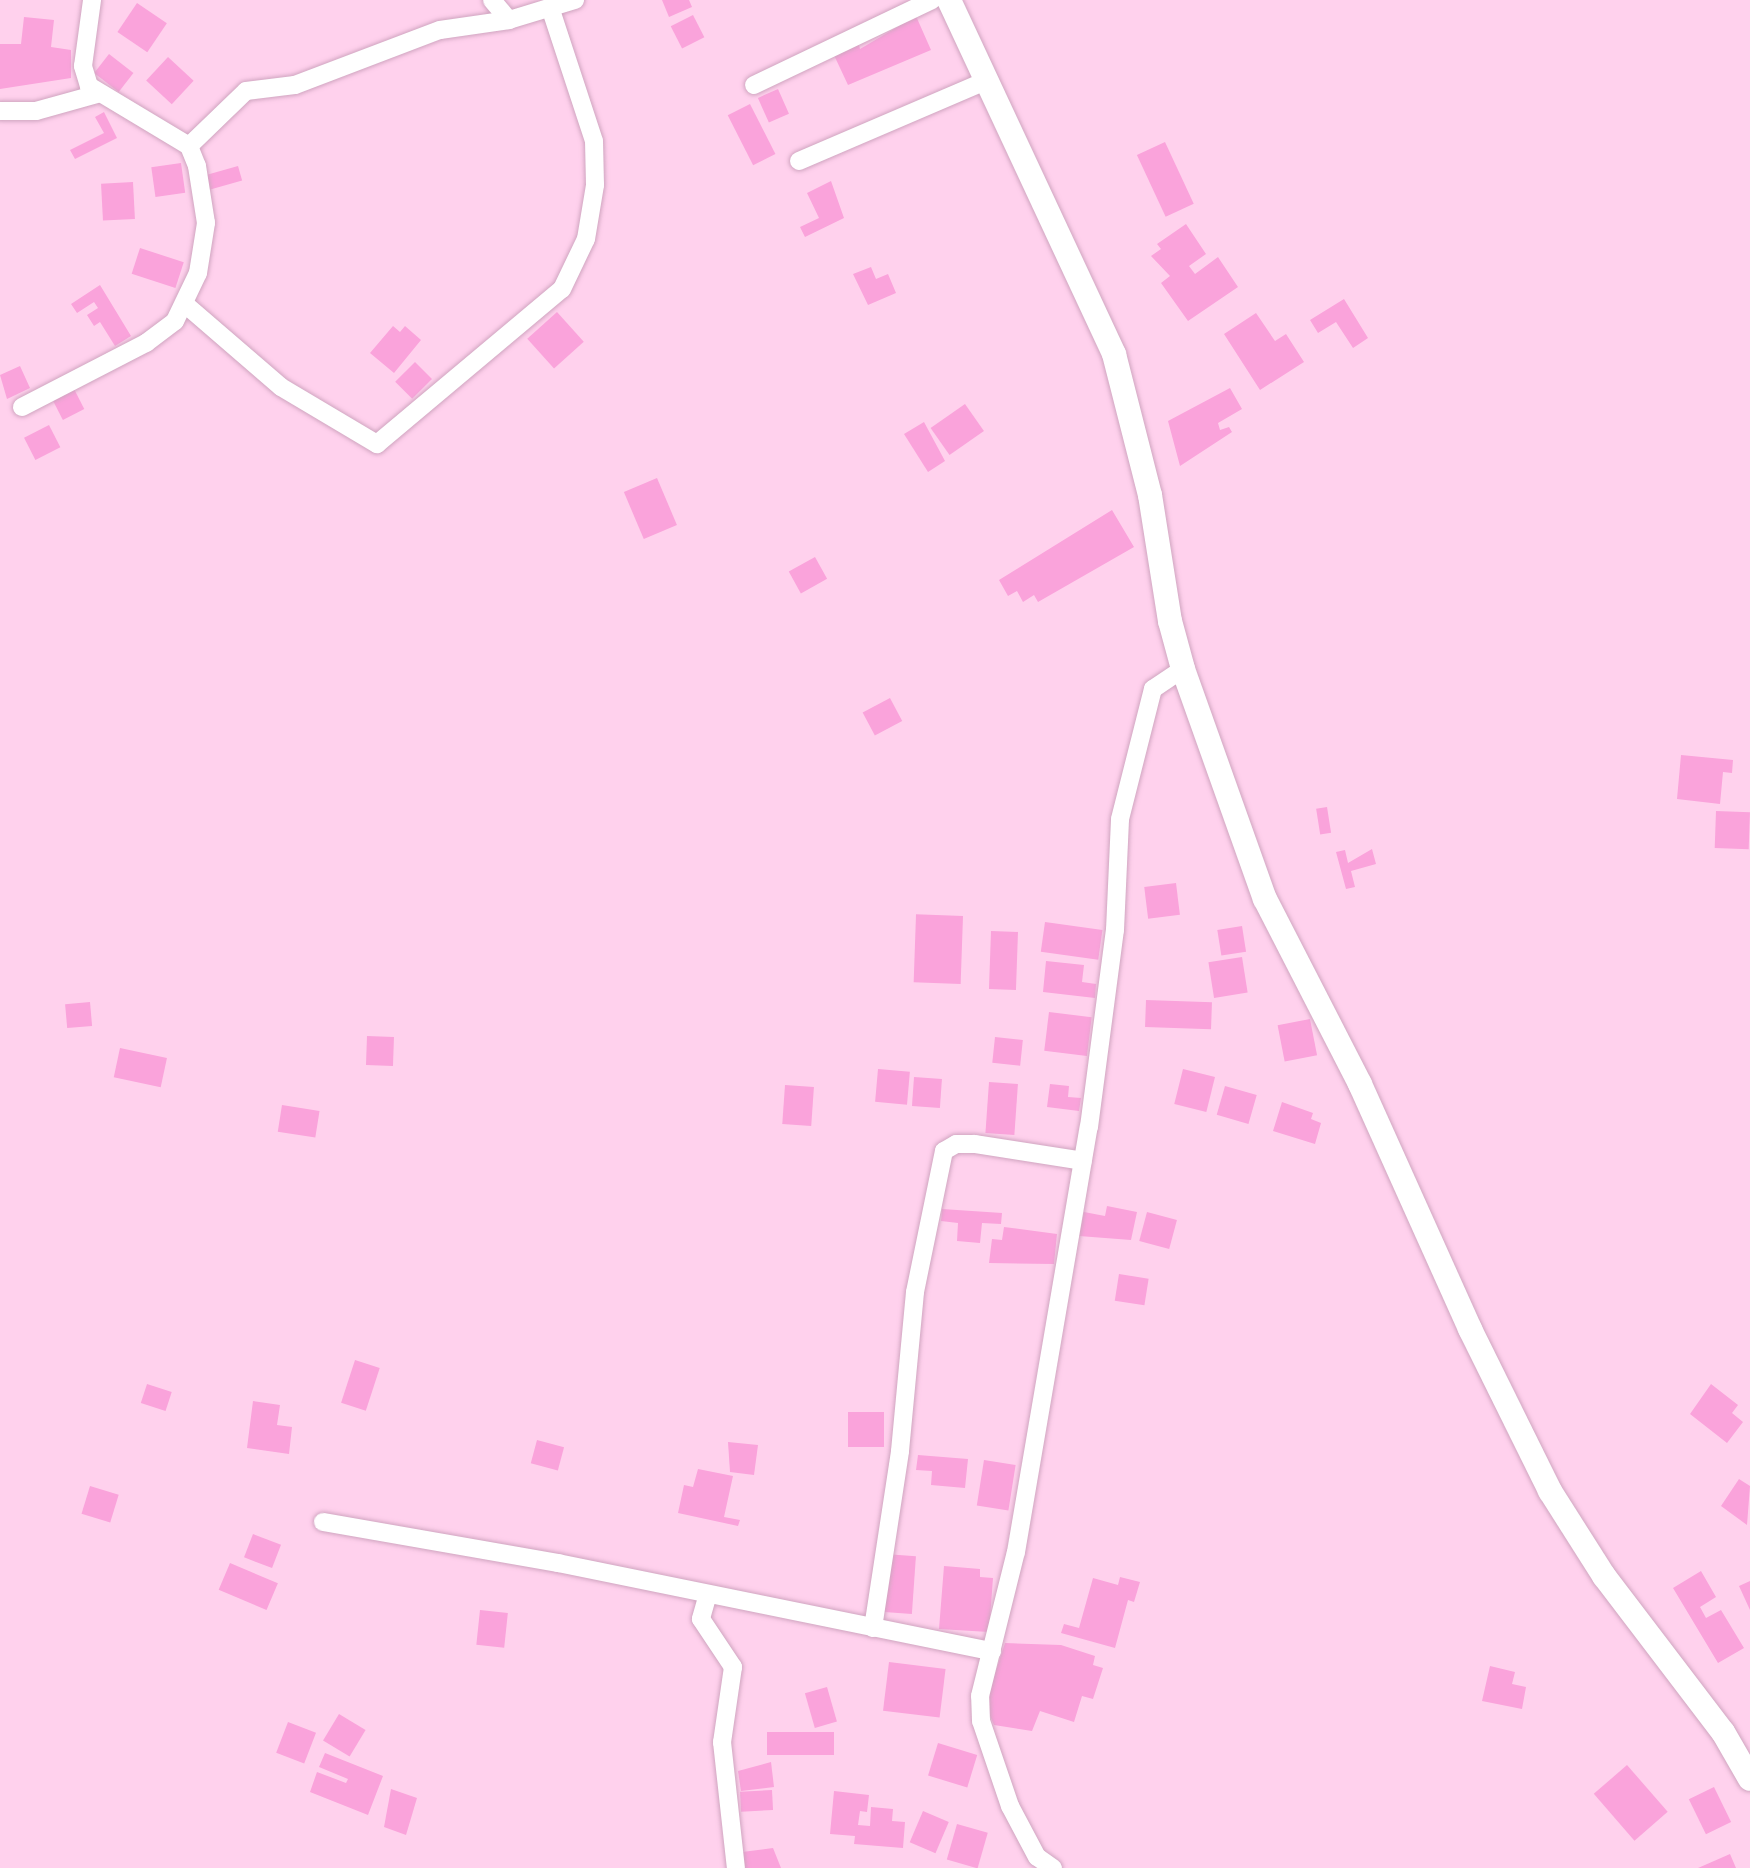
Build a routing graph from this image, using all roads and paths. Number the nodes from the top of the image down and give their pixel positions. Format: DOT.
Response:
graph roads {
  1 [pos="92,0"];
  2 [pos="492,0"];
  3 [pos="575,0"];
  4 [pos="932,0"];
  5 [pos="949,0"];
  6 [pos="551,10"];
  7 [pos="509,20"];
  8 [pos="986,81"];
  9 [pos="754,85"];
  10 [pos="97,94"];
  11 [pos="0,111"];
  12 [pos="189,146"];
  13 [pos="799,161"];
  14 [pos="186,305"];
  15 [pos="22,407"];
  16 [pos="1183,669"];
  17 [pos="1083,1161"];
  18 [pos="323,1522"];
  19 [pos="708,1594"];
  20 [pos="873,1628"];
  21 [pos="992,1651"];
  22 [pos="1750,1779"];
  23 [pos="736,1868"];
  24 [pos="1053,1868"];
  1 -- 10 [label="street"];
  2 -- 7 [label="street"];
  3 -- 6 [label="street"];
  4 -- 9 [label="street"];
  5 -- 8 [label="street"];
  6 -- 7 [label="street"];
  6 -- 14 [label="street"];
  7 -- 12 [label="street"];
  8 -- 13 [label="street"];
  8 -- 16 [label="street"];
  10 -- 11 [label="street"];
  10 -- 12 [label="street"];
  12 -- 14 [label="street"];
  14 -- 15 [label="street"];
  16 -- 17 [label="street"];
  16 -- 22 [label="street"];
  17 -- 20 [label="street"];
  17 -- 21 [label="street"];
  18 -- 19 [label="street"];
  19 -- 20 [label="street"];
  19 -- 23 [label="street"];
  20 -- 21 [label="street"];
  21 -- 24 [label="street"];
}
